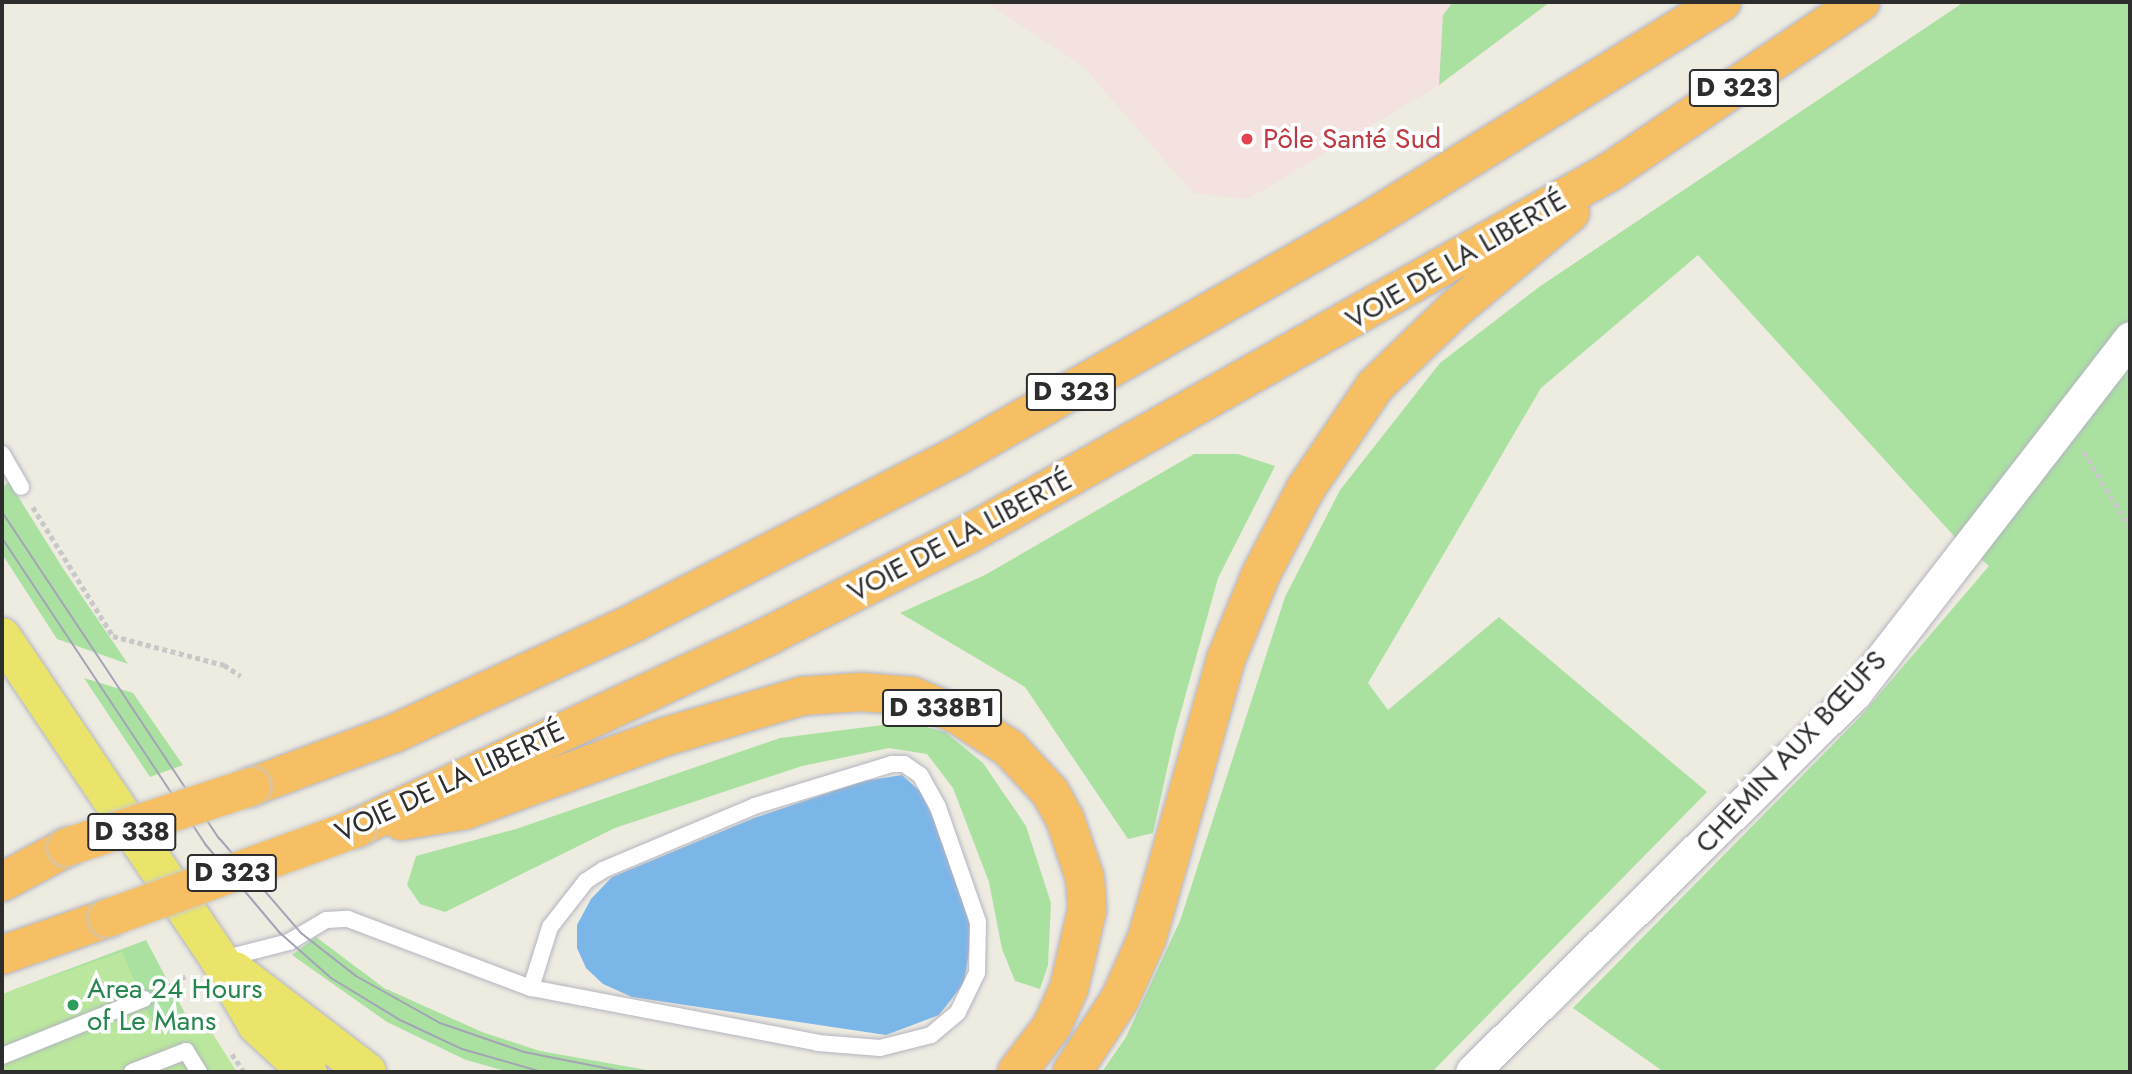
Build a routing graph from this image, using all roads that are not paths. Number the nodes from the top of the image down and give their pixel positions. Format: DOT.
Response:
graph roads {
  1 [pos="1723,2"];
  2 [pos="1861,2"];
  3 [pos="1608,173"];
  4 [pos="2130,338"];
  5 [pos="2,454"];
  6 [pos="21,487"];
  7 [pos="2,637"];
  8 [pos="2,662"];
  9 [pos="45,704"];
  10 [pos="357,828"];
  11 [pos="66,846"];
  12 [pos="2,854"];
  13 [pos="2,882"];
  14 [pos="2,955"];
  15 [pos="219,959"];
  16 [pos="531,988"];
  17 [pos="144,999"];
  18 [pos="2,1056"];
  19 [pos="132,1072"];
  20 [pos="199,1072"];
  21 [pos="308,1072"];
  22 [pos="367,1072"];
  23 [pos="1017,1072"];
  24 [pos="1072,1072"];
  25 [pos="1472,1072"];
  1 -- 11 [label="highway, D 323, bridge"];
  2 -- 3 [label="highway, VOIE DE LA LIBERTÉ / D 323"];
  3 -- 10 [label="highway, VOIE DE LA LIBERTÉ / D 323"];
  3 -- 24 [label="highway"];
  4 -- 25 [label="street, CHEMIN AUX BŒUFS"];
  5 -- 6 [label="lane"];
  7 -- 9 [label="main road, D 338"];
  8 -- 9 [label="main road, D 338"];
  9 -- 15 [label="main road, D 338"];
  10 -- 14 [label="highway, VOIE DE LA LIBERTÉ / D 323, bridge"];
  10 -- 23 [label="highway, D 338B1"];
  11 -- 12 [label="highway"];
  11 -- 13 [label="highway, D 323"];
  15 -- 16 [label="lane"];
  15 -- 21 [label="main road, D 338"];
  15 -- 22 [label="main road, D 338"];
  16 -- 16 [label="lane"];
  17 -- 18 [label="lane"];
  19 -- 20 [label="lane"];
}
